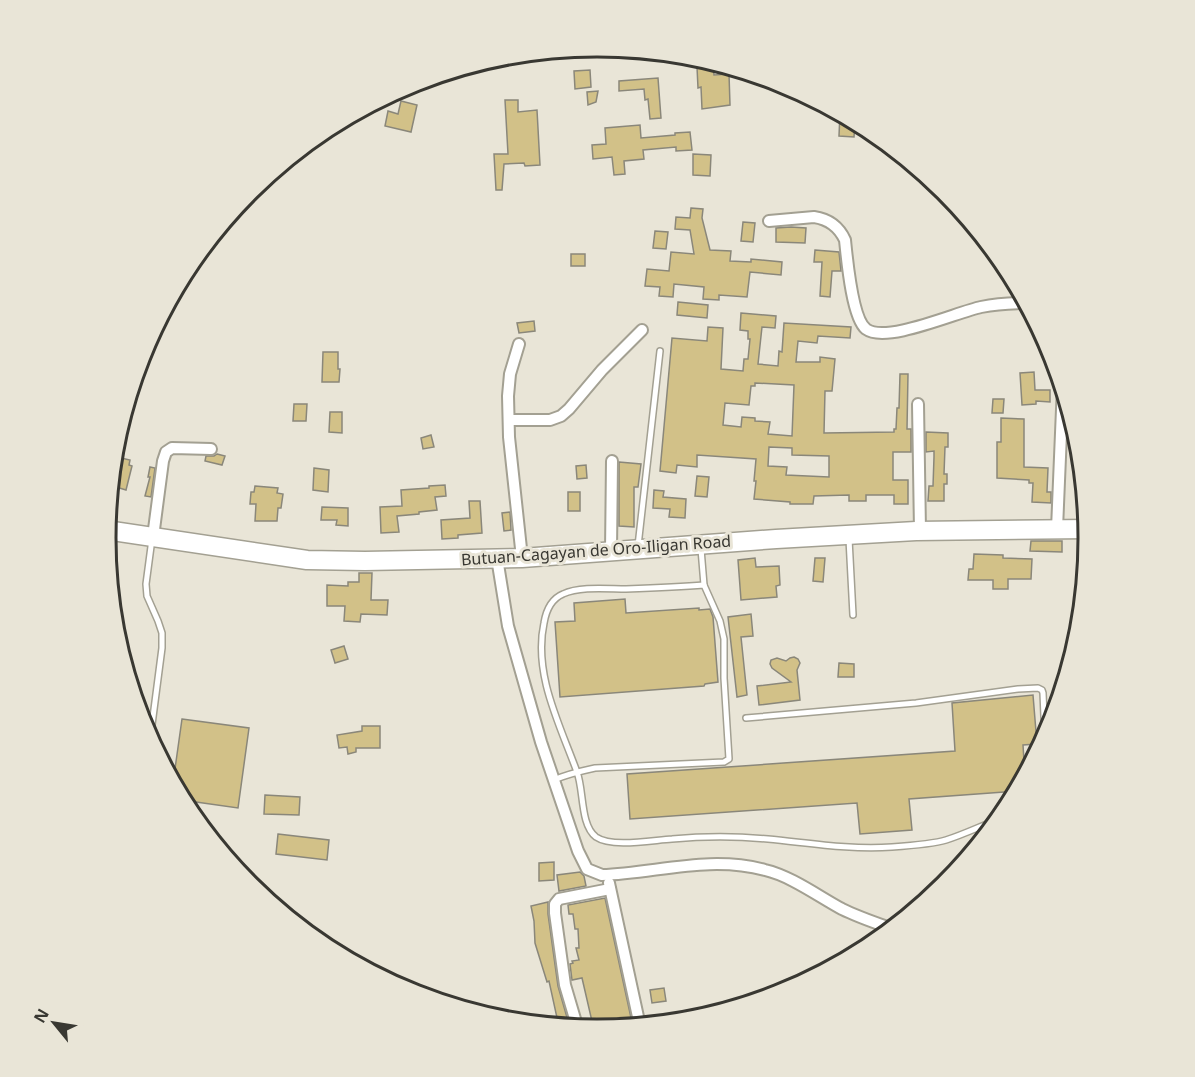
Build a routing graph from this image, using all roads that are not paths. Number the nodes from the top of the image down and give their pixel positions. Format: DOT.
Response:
graph roads {
  1 [pos="769,221"];
  2 [pos="1017,303"];
  3 [pos="642,330"];
  4 [pos="519,344"];
  5 [pos="660,351"];
  6 [pos="918,404"];
  7 [pos="1062,411"];
  8 [pos="508,420"];
  9 [pos="211,448"];
  10 [pos="612,461"];
  11 [pos="1058,529"];
  12 [pos="1079,529"];
  13 [pos="920,531"];
  14 [pos="116,532"];
  15 [pos="848,535"];
  16 [pos="153,537"];
  17 [pos="700,544"];
  18 [pos="637,549"];
  19 [pos="611,551"];
  20 [pos="496,558"];
  21 [pos="522,558"];
  22 [pos="704,585"];
  23 [pos="853,615"];
  24 [pos="1044,717"];
  25 [pos="746,718"];
  26 [pos="152,721"];
  27 [pos="578,772"];
  28 [pos="554,780"];
  29 [pos="984,825"];
  30 [pos="607,875"];
  31 [pos="610,889"];
  32 [pos="884,925"];
  33 [pos="638,1018"];
  34 [pos="575,1019"];
  1 -- 2 [label="street"];
  3 -- 8 [label="street"];
  4 -- 8 [label="street"];
  5 -- 18 [label="lane"];
  6 -- 13 [label="street"];
  7 -- 11 [label="street"];
  8 -- 21 [label="street"];
  9 -- 16 [label="street"];
  10 -- 19 [label="street"];
  11 -- 12 [label="highway, Butuan-Cagayan de Oro-Iligan Road"];
  11 -- 13 [label="highway, Butuan-Cagayan de Oro-Iligan Road"];
  13 -- 15 [label="highway, Butuan-Cagayan de Oro-Iligan Road"];
  14 -- 16 [label="highway, Butuan-Cagayan de Oro-Iligan Road"];
  15 -- 17 [label="highway, Butuan-Cagayan de Oro-Iligan Road"];
  15 -- 23 [label="lane"];
  16 -- 20 [label="highway, Butuan-Cagayan de Oro-Iligan Road"];
  16 -- 26 [label="lane"];
  17 -- 18 [label="highway, Butuan-Cagayan de Oro-Iligan Road"];
  17 -- 22 [label="lane"];
  18 -- 19 [label="highway, Butuan-Cagayan de Oro-Iligan Road"];
  19 -- 21 [label="highway, Butuan-Cagayan de Oro-Iligan Road"];
  20 -- 21 [label="highway, Butuan-Cagayan de Oro-Iligan Road"];
  20 -- 28 [label="street"];
  22 -- 27 [label="lane"];
  22 -- 27 [label="lane"];
  24 -- 25 [label="lane"];
  27 -- 28 [label="lane"];
  27 -- 29 [label="lane"];
  28 -- 30 [label="street"];
  30 -- 31 [label="street"];
  30 -- 32 [label="street"];
  31 -- 33 [label="street"];
  31 -- 34 [label="street"];
}
